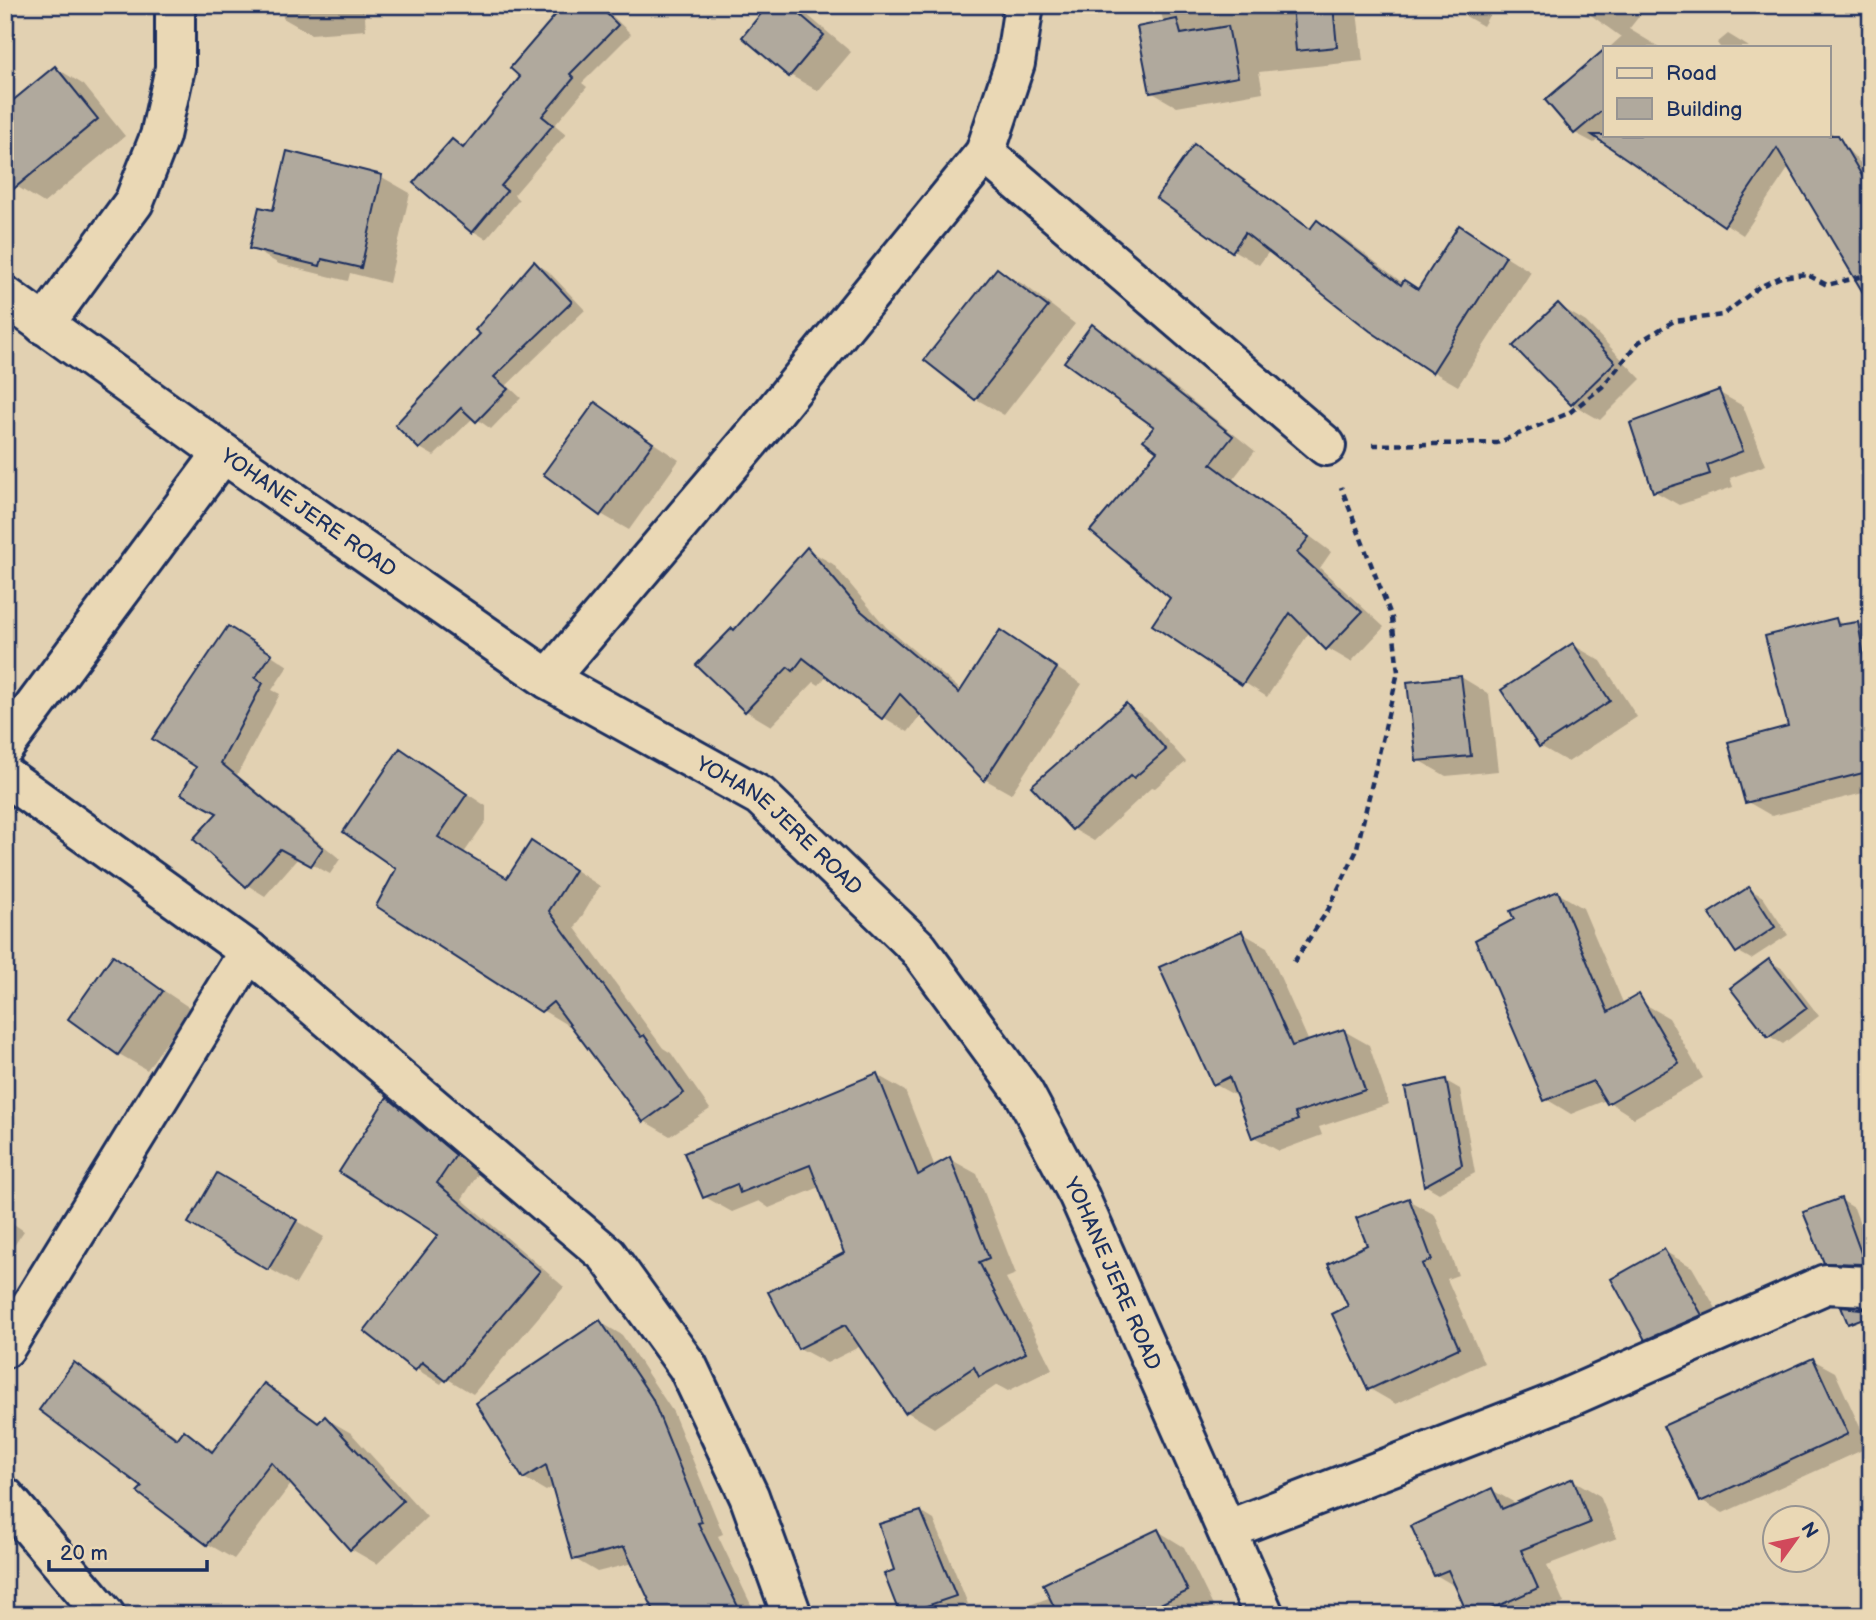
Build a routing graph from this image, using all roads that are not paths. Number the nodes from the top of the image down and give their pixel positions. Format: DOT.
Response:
graph roads {
  1 [pos="175,5"];
  2 [pos="1024,5"];
  3 [pos="985,153"];
  4 [pos="5,296"];
  5 [pos="44,325"];
  6 [pos="1326,446"];
  7 [pos="223,453"];
  8 [pos="548,679"];
  9 [pos="5,746"];
  10 [pos="5,776"];
  11 [pos="250,951"];
  12 [pos="1871,1289"];
  13 [pos="5,1348"];
  14 [pos="5,1497"];
  15 [pos="1227,1530"];
  16 [pos="105,1615"];
  17 [pos="792,1615"];
  18 [pos="1264,1615"];
  1 -- 5 [label="street"];
  2 -- 3 [label="street"];
  3 -- 6 [label="street"];
  3 -- 8 [label="street"];
  4 -- 5 [label="street, YOHANE JERE ROAD"];
  5 -- 7 [label="street, YOHANE JERE ROAD"];
  7 -- 8 [label="street, YOHANE JERE ROAD"];
  7 -- 9 [label="street"];
  8 -- 15 [label="street, YOHANE JERE ROAD"];
  10 -- 11 [label="street"];
  11 -- 13 [label="street"];
  11 -- 17 [label="street"];
  12 -- 15 [label="street"];
  14 -- 16 [label="street"];
  15 -- 18 [label="street, YOHANE JERE ROAD"];
}
